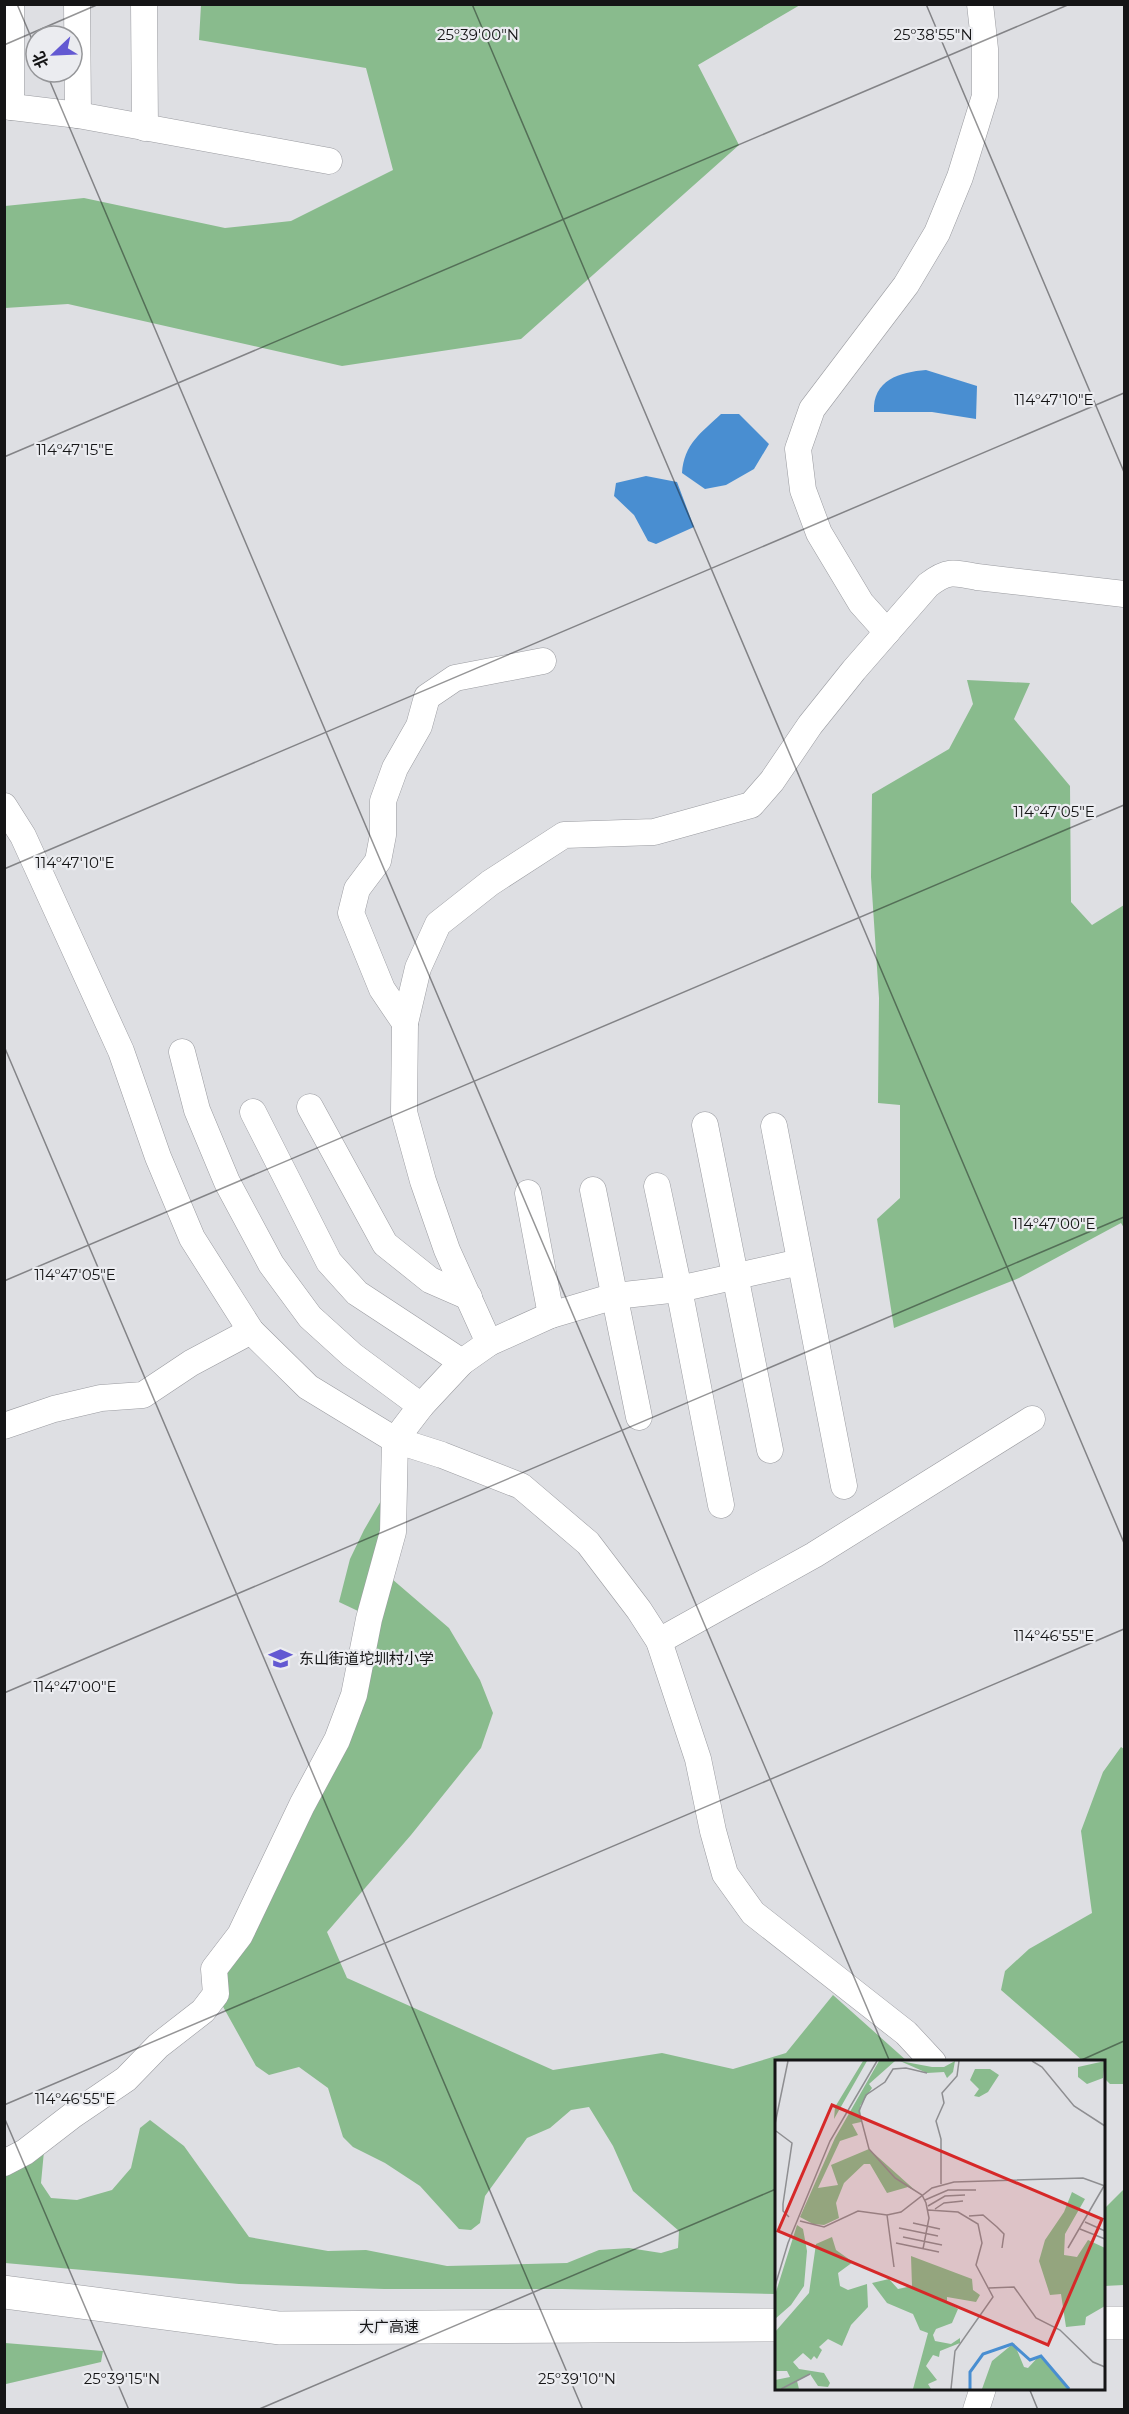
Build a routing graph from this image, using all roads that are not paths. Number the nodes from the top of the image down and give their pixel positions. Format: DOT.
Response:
graph roads {
  1 [pos="11,4"];
  2 [pos="77,4"];
  3 [pos="144,4"];
  4 [pos="980,4"];
  5 [pos="8,106"];
  6 [pos="78,115"];
  7 [pos="146,128"];
  8 [pos="329,161"];
  9 [pos="1125,594"];
  10 [pos="887,632"];
  11 [pos="543,661"];
  12 [pos="4,806"];
  13 [pos="405,1023"];
  14 [pos="182,1052"];
  15 [pos="310,1107"];
  16 [pos="253,1112"];
  17 [pos="705,1125"];
  18 [pos="774,1126"];
  19 [pos="657,1186"];
  20 [pos="593,1190"];
  21 [pos="528,1193"];
  22 [pos="800,1262"];
  23 [pos="735,1275"];
  24 [pos="679,1289"];
  25 [pos="615,1296"];
  26 [pos="469,1297"];
  27 [pos="551,1315"];
  28 [pos="251,1331"];
  29 [pos="489,1343"];
  30 [pos="462,1362"];
  31 [pos="421,1406"];
  32 [pos="639,1417"];
  33 [pos="1032,1419"];
  34 [pos="4,1426"];
  35 [pos="395,1440"];
  36 [pos="770,1450"];
  37 [pos="844,1486"];
  38 [pos="721,1505"];
  39 [pos="659,1641"];
  40 [pos="932,2060"];
  41 [pos="4,2163"];
  42 [pos="4,2275"];
  43 [pos="4,2292"];
  44 [pos="1105,2305"];
  45 [pos="1125,2305"];
  46 [pos="775,2307"];
  47 [pos="1105,2323"];
  48 [pos="1125,2323"];
  49 [pos="775,2325"];
  50 [pos="982,2390"];
  51 [pos="976,2409"];
  1 -- 5 [label="street"];
  2 -- 6 [label="street"];
  3 -- 7 [label="street"];
  4 -- 10 [label="street"];
  5 -- 6 [label="street"];
  6 -- 7 [label="street"];
  7 -- 8 [label="street"];
  9 -- 10 [label="street"];
  10 -- 13 [label="street"];
  11 -- 13 [label="street"];
  12 -- 28 [label="street"];
  13 -- 26 [label="street"];
  14 -- 31 [label="street"];
  15 -- 26 [label="street"];
  16 -- 30 [label="street"];
  17 -- 23 [label="street"];
  18 -- 22 [label="street"];
  19 -- 24 [label="street"];
  20 -- 25 [label="street"];
  21 -- 27 [label="street"];
  22 -- 23 [label="street"];
  22 -- 37 [label="street"];
  23 -- 24 [label="street"];
  23 -- 36 [label="street"];
  24 -- 25 [label="street"];
  24 -- 38 [label="street"];
  25 -- 27 [label="street"];
  25 -- 32 [label="street"];
  26 -- 29 [label="street"];
  27 -- 29 [label="street"];
  28 -- 34 [label="street"];
  28 -- 35 [label="street"];
  29 -- 30 [label="street"];
  30 -- 31 [label="street"];
  31 -- 35 [label="street"];
  33 -- 39 [label="street"];
  35 -- 39 [label="street"];
  35 -- 41 [label="street"];
  39 -- 40 [label="street"];
  42 -- 46 [label="highway, 大广高速"];
  43 -- 49 [label="highway, 大广高速"];
  44 -- 45 [label="highway"];
  47 -- 48 [label="highway"];
  50 -- 51 [label="street"];
}
